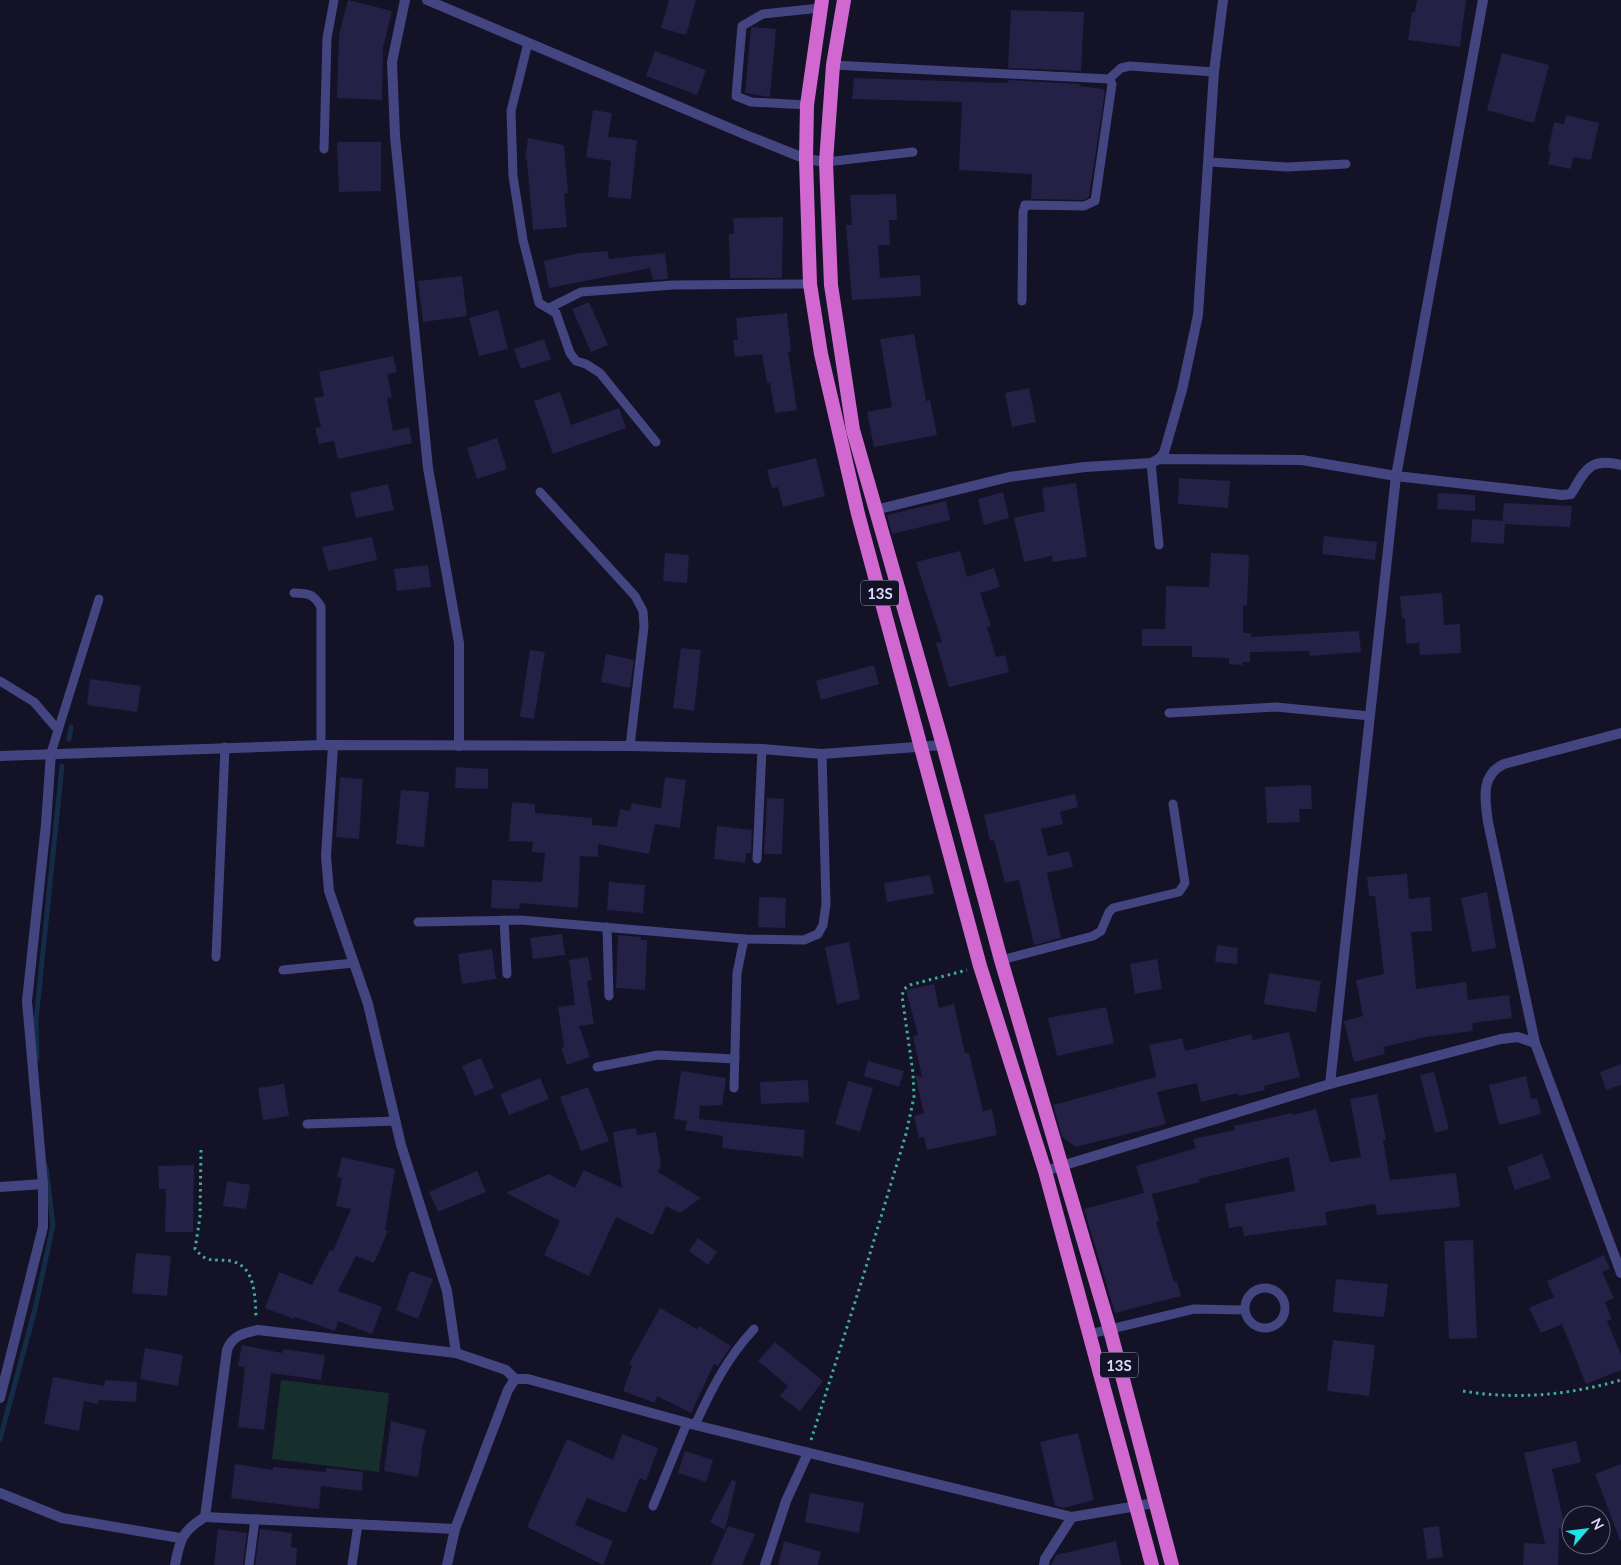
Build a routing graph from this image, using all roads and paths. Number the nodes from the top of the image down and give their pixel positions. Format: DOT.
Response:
graph roads {
  1 [pos="334,0"];
  2 [pos="405,0"];
  3 [pos="844,0"];
  4 [pos="1223,0"];
  5 [pos="1483,0"];
  6 [pos="432,1"];
  7 [pos="821,4"];
  8 [pos="528,43"];
  9 [pos="833,65"];
  10 [pos="1214,72"];
  11 [pos="1109,79"];
  12 [pos="807,104"];
  13 [pos="324,149"];
  14 [pos="913,152"];
  15 [pos="806,159"];
  16 [pos="826,162"];
  17 [pos="1208,162"];
  18 [pos="1346,164"];
  19 [pos="810,284"];
  20 [pos="1022,301"];
  21 [pos="549,308"];
  22 [pos="656,442"];
  23 [pos="1155,461"];
  24 [pos="1621,465"];
  25 [pos="1396,476"];
  26 [pos="540,492"];
  27 [pos="875,510"];
  28 [pos="1159,545"];
  29 [pos="294,592"];
  30 [pos="100,599"];
  31 [pos="0,681"];
  32 [pos="1169,714"];
  33 [pos="1370,716"];
  34 [pos="58,730"];
  35 [pos="1621,733"];
  36 [pos="943,745"];
  37 [pos="321,746"];
  38 [pos="333,746"];
  39 [pos="459,746"];
  40 [pos="630,746"];
  41 [pos="225,747"];
  42 [pos="921,747"];
  43 [pos="762,749"];
  44 [pos="51,753"];
  45 [pos="822,754"];
  46 [pos="0,756"];
  47 [pos="1173,804"];
  48 [pos="757,859"];
  49 [pos="504,920"];
  50 [pos="418,922"];
  51 [pos="607,927"];
  52 [pos="744,939"];
  53 [pos="216,957"];
  54 [pos="1001,960"];
  55 [pos="354,963"];
  56 [pos="980,966"];
  57 [pos="283,970"];
  58 [pos="507,974"];
  59 [pos="609,996"];
  60 [pos="1535,1043"];
  61 [pos="735,1059"];
  62 [pos="597,1067"];
  63 [pos="1330,1084"];
  64 [pos="734,1088"];
  65 [pos="396,1121"];
  66 [pos="308,1124"];
  67 [pos="201,1150"];
  68 [pos="1062,1165"];
  69 [pos="1045,1171"];
  70 [pos="43,1184"];
  71 [pos="0,1187"];
  72 [pos="1621,1273"];
  73 [pos="1245,1310"];
  74 [pos="754,1329"];
  75 [pos="258,1330"];
  76 [pos="1110,1330"];
  77 [pos="1090,1334"];
  78 [pos="456,1353"];
  79 [pos="515,1379"];
  80 [pos="1621,1380"];
  81 [pos="1463,1391"];
  82 [pos="0,1398"];
  83 [pos="691,1424"];
  84 [pos="808,1453"];
  85 [pos="0,1493"];
  86 [pos="1154,1503"];
  87 [pos="653,1506"];
  88 [pos="1136,1508"];
  89 [pos="206,1517"];
  90 [pos="1072,1517"];
  91 [pos="255,1519"];
  92 [pos="358,1524"];
  93 [pos="455,1529"];
  94 [pos="180,1538"];
  95 [pos="175,1565"];
  96 [pos="249,1565"];
  97 [pos="352,1565"];
  98 [pos="447,1565"];
  99 [pos="765,1565"];
  100 [pos="1044,1565"];
  101 [pos="1152,1565"];
  102 [pos="1172,1565"];
  1 -- 13 [label="lane"];
  2 -- 39 [label="street"];
  3 -- 9 [label="highway, 13S"];
  4 -- 10 [label="street"];
  5 -- 25 [label="street"];
  6 -- 8 [label="street"];
  7 -- 12 [label="highway, 13S"];
  7 -- 12 [label="lane"];
  8 -- 15 [label="street"];
  8 -- 21 [label="lane"];
  9 -- 11 [label="lane"];
  9 -- 16 [label="highway, 13S"];
  10 -- 11 [label="lane"];
  10 -- 17 [label="street"];
  11 -- 20 [label="lane"];
  12 -- 15 [label="highway, 13S"];
  14 -- 16 [label="lane"];
  15 -- 16 [label="street"];
  15 -- 19 [label="highway, 13S"];
  16 -- 27 [label="highway, 13S"];
  17 -- 18 [label="lane"];
  17 -- 23 [label="street"];
  19 -- 21 [label="lane"];
  19 -- 42 [label="highway, 13S"];
  21 -- 22 [label="lane"];
  23 -- 25 [label="street"];
  23 -- 27 [label="street"];
  23 -- 28 [label="lane"];
  24 -- 25 [label="street"];
  25 -- 33 [label="street"];
  26 -- 40 [label="lane"];
  27 -- 36 [label="highway, 13S"];
  29 -- 37 [label="lane"];
  30 -- 34 [label="lane"];
  31 -- 34 [label="lane"];
  32 -- 33 [label="lane"];
  33 -- 63 [label="street"];
  34 -- 44 [label="lane"];
  35 -- 60 [label="street"];
  36 -- 42 [label="street"];
  36 -- 54 [label="highway, 13S"];
  37 -- 38 [label="street"];
  37 -- 41 [label="street"];
  38 -- 39 [label="street"];
  38 -- 55 [label="street"];
  39 -- 40 [label="street"];
  40 -- 43 [label="street"];
  41 -- 44 [label="street"];
  41 -- 53 [label="lane"];
  42 -- 45 [label="street"];
  42 -- 56 [label="highway, 13S"];
  43 -- 45 [label="street"];
  43 -- 48 [label="lane"];
  44 -- 46 [label="street"];
  44 -- 70 [label="street"];
  45 -- 52 [label="lane"];
  47 -- 54 [label="lane"];
  49 -- 50 [label="lane"];
  49 -- 51 [label="lane"];
  49 -- 58 [label="lane"];
  51 -- 52 [label="lane"];
  51 -- 59 [label="lane"];
  52 -- 61 [label="lane"];
  54 -- 68 [label="highway, 13S"];
  55 -- 57 [label="lane"];
  55 -- 65 [label="street"];
  56 -- 69 [label="highway, 13S"];
  56 -- 84 [label="path"];
  60 -- 63 [label="street"];
  60 -- 72 [label="street"];
  61 -- 62 [label="lane"];
  61 -- 64 [label="lane"];
  63 -- 68 [label="street"];
  65 -- 66 [label="lane"];
  65 -- 78 [label="street"];
  67 -- 75 [label="path"];
  68 -- 69 [label="street"];
  68 -- 76 [label="highway, 13S"];
  69 -- 77 [label="highway, 13S"];
  70 -- 71 [label="street"];
  70 -- 82 [label="street"];
  73 -- 73 [label="lane"];
  73 -- 76 [label="lane"];
  74 -- 83 [label="lane"];
  75 -- 78 [label="street"];
  75 -- 89 [label="street"];
  76 -- 77 [label="lane"];
  76 -- 86 [label="highway, 13S"];
  77 -- 88 [label="highway, 13S"];
  78 -- 79 [label="street"];
  79 -- 83 [label="street"];
  79 -- 93 [label="street"];
  80 -- 81 [label="path"];
  83 -- 84 [label="street"];
  83 -- 87 [label="lane"];
  84 -- 90 [label="street"];
  84 -- 99 [label="street"];
  85 -- 94 [label="street"];
  86 -- 88 [label="street"];
  86 -- 102 [label="highway, 13S"];
  88 -- 90 [label="street"];
  88 -- 101 [label="highway, 13S"];
  89 -- 91 [label="street"];
  89 -- 94 [label="street"];
  90 -- 100 [label="street"];
  91 -- 92 [label="street"];
  91 -- 96 [label="lane"];
  92 -- 93 [label="street"];
  92 -- 97 [label="lane"];
  93 -- 98 [label="street"];
  94 -- 95 [label="street"];
}
